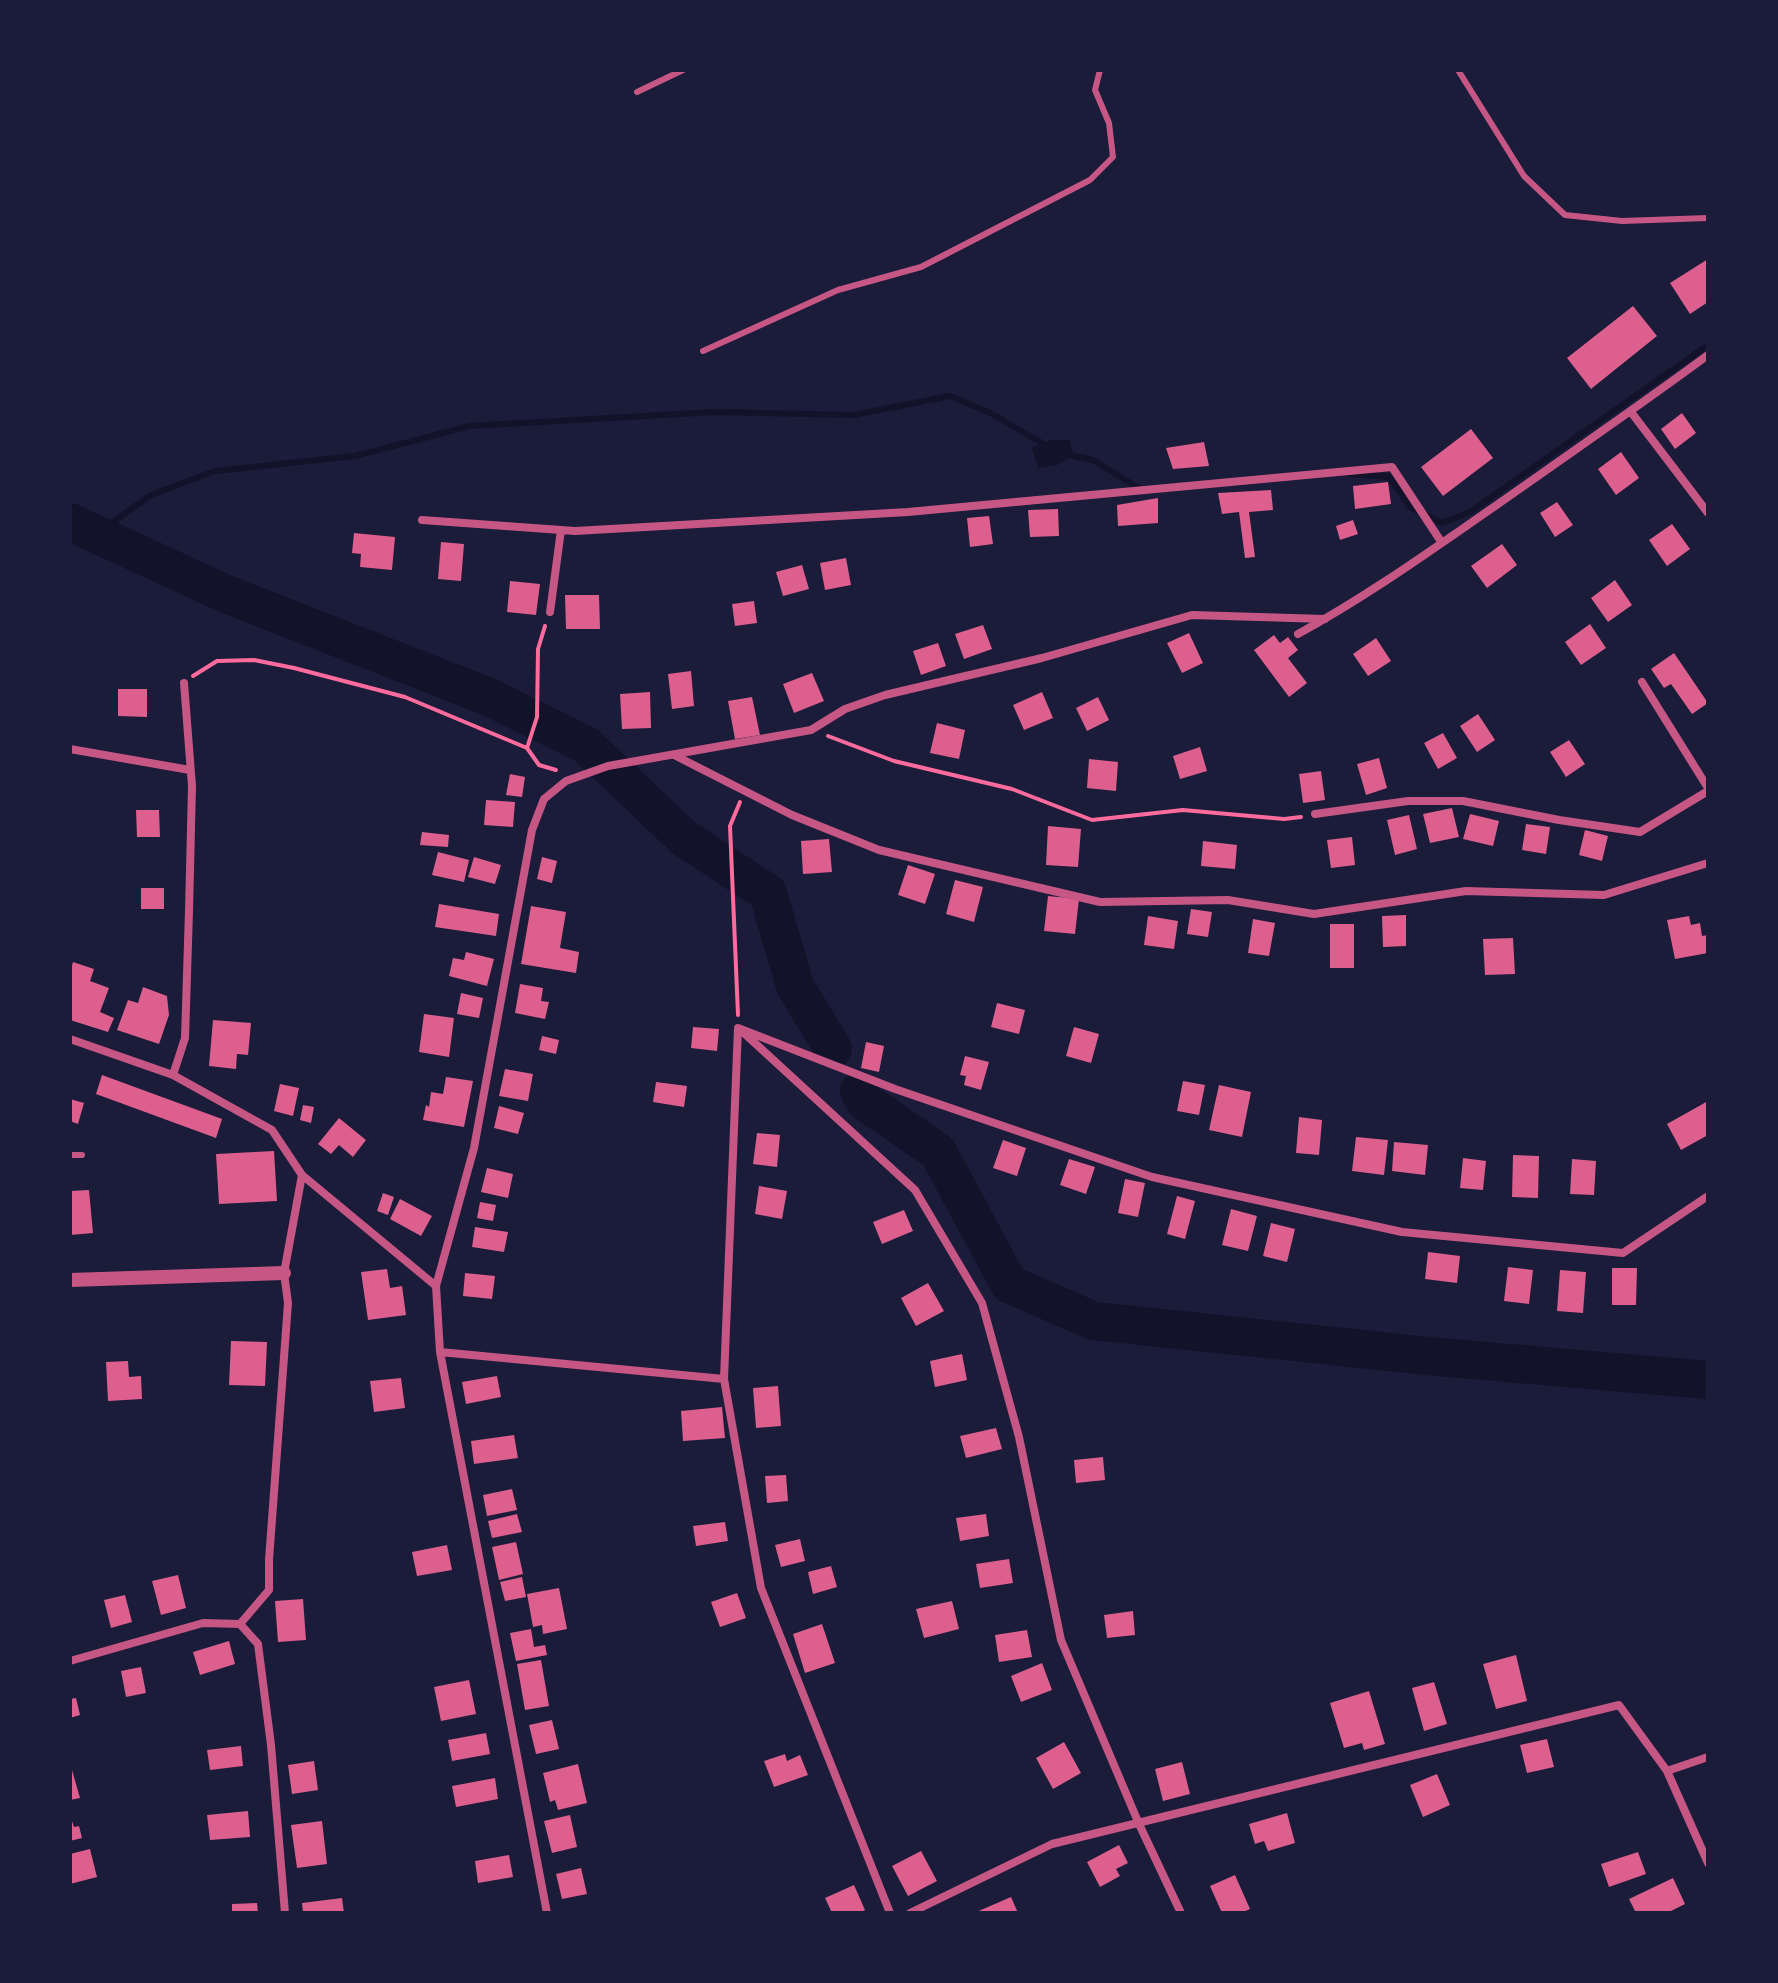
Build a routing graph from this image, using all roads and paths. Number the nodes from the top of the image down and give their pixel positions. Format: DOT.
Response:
graph roads {
  1 [pos="683,70"];
  2 [pos="1100,70"];
  3 [pos="1458,70"];
  4 [pos="637,92"];
  5 [pos="1708,218"];
  6 [pos="703,351"];
  7 [pos="1708,355"];
  8 [pos="1631,412"];
  9 [pos="1708,513"];
  10 [pos="422,520"];
  11 [pos="561,530"];
  12 [pos="1442,543"];
  13 [pos="550,612"];
  14 [pos="1325,619"];
  15 [pos="1298,634"];
  16 [pos="1642,682"];
  17 [pos="184,683"];
  18 [pos="811,730"];
  19 [pos="527,748"];
  20 [pos="70,749"];
  21 [pos="673,754"];
  22 [pos="190,770"];
  23 [pos="575,776"];
  24 [pos="745,789"];
  25 [pos="1708,789"];
  26 [pos="1315,814"];
  27 [pos="1708,863"];
  28 [pos="738,1028"];
  29 [pos="70,1039"];
  30 [pos="173,1075"];
  31 [pos="70,1155"];
  32 [pos="82,1155"];
  33 [pos="302,1175"];
  34 [pos="1708,1196"];
  35 [pos="284,1273"];
  36 [pos="70,1280"];
  37 [pos="436,1286"];
  38 [pos="440,1352"];
  39 [pos="724,1379"];
  40 [pos="240,1624"];
  41 [pos="70,1661"];
  42 [pos="1708,1757"];
  43 [pos="1667,1771"];
  44 [pos="1139,1824"];
  45 [pos="1708,1863"];
  46 [pos="285,1913"];
  47 [pos="547,1913"];
  48 [pos="890,1913"];
  49 [pos="910,1913"];
  50 [pos="1181,1913"];
  1 -- 4 [label="lane"];
  2 -- 6 [label="lane"];
  3 -- 5 [label="lane"];
  7 -- 8 [label="street"];
  8 -- 9 [label="street"];
  8 -- 12 [label="street"];
  10 -- 11 [label="street"];
  11 -- 12 [label="street"];
  11 -- 13 [label="street"];
  12 -- 14 [label="street"];
  13 -- 19 [label="path"];
  14 -- 15 [label="street"];
  14 -- 18 [label="street"];
  16 -- 25 [label="street"];
  17 -- 19 [label="path"];
  17 -- 22 [label="street"];
  18 -- 21 [label="street"];
  18 -- 26 [label="path"];
  19 -- 23 [label="path"];
  20 -- 22 [label="street"];
  21 -- 23 [label="street"];
  21 -- 24 [label="street"];
  22 -- 30 [label="street"];
  23 -- 37 [label="street"];
  24 -- 27 [label="street"];
  24 -- 28 [label="path"];
  25 -- 26 [label="street"];
  28 -- 34 [label="street"];
  28 -- 39 [label="street"];
  28 -- 44 [label="street"];
  29 -- 30 [label="street"];
  30 -- 33 [label="street"];
  31 -- 32 [label="lane"];
  33 -- 35 [label="street"];
  33 -- 37 [label="street"];
  35 -- 36 [label="street"];
  35 -- 40 [label="street"];
  37 -- 38 [label="street"];
  38 -- 39 [label="street"];
  38 -- 47 [label="street"];
  39 -- 48 [label="street"];
  40 -- 41 [label="street"];
  40 -- 46 [label="street"];
  42 -- 43 [label="street"];
  43 -- 44 [label="street"];
  43 -- 45 [label="street"];
  44 -- 49 [label="street"];
  44 -- 50 [label="street"];
}
